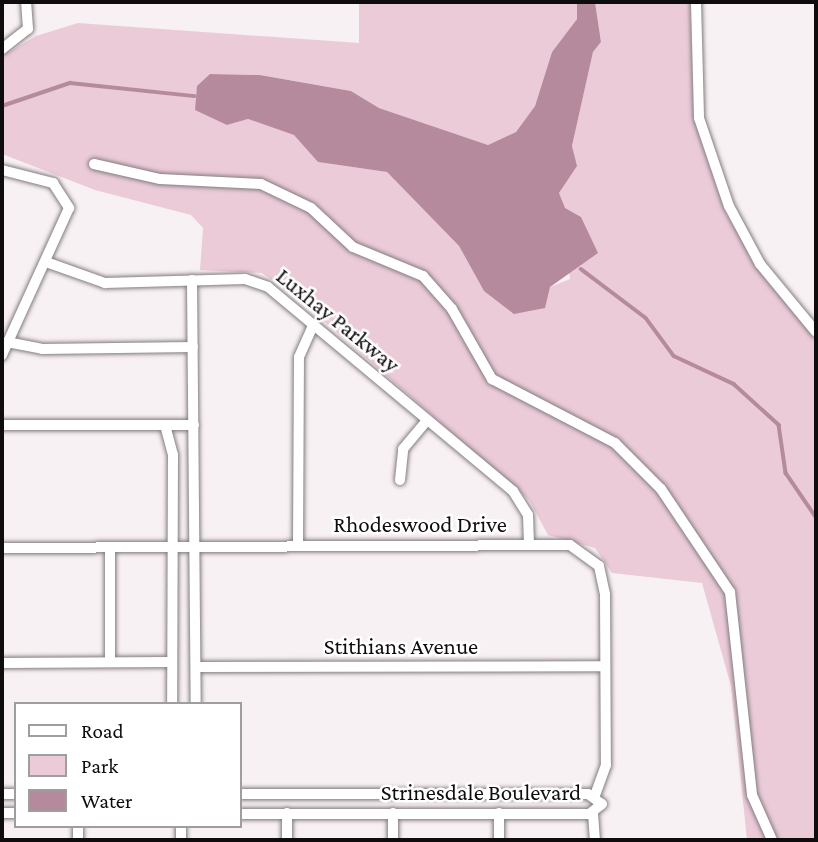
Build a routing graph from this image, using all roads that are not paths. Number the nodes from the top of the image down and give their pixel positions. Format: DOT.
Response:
graph roads {
  1 [pos="26,2"];
  2 [pos="696,2"];
  3 [pos="2,49"];
  4 [pos="94,164"];
  5 [pos="2,170"];
  6 [pos="46,262"];
  7 [pos="192,280"];
  8 [pos="313,325"];
  9 [pos="816,332"];
  10 [pos="7,342"];
  11 [pos="193,347"];
  12 [pos="2,355"];
  13 [pos="427,420"];
  14 [pos="2,425"];
  15 [pos="165,425"];
  16 [pos="194,425"];
  17 [pos="400,480"];
  18 [pos="529,544"];
  19 [pos="298,545"];
  20 [pos="198,546"];
  21 [pos="172,547"];
  22 [pos="2,548"];
  23 [pos="110,548"];
  24 [pos="110,662"];
  25 [pos="172,662"];
  26 [pos="2,663"];
  27 [pos="604,666"];
  28 [pos="197,667"];
  29 [pos="172,702"];
  30 [pos="196,702"];
  31 [pos="242,793"];
  32 [pos="595,796"];
  33 [pos="287,813"];
  34 [pos="393,813"];
  35 [pos="499,813"];
  36 [pos="593,813"];
  37 [pos="242,814"];
  38 [pos="287,840"];
  39 [pos="393,840"];
  40 [pos="499,840"];
  41 [pos="595,840"];
  42 [pos="772,840"];
  1 -- 3 [label="street"];
  2 -- 9 [label="street"];
  4 -- 42 [label="street"];
  5 -- 6 [label="street"];
  6 -- 7 [label="street, Luxhay Parkway"];
  6 -- 10 [label="street"];
  7 -- 8 [label="street, Luxhay Parkway"];
  7 -- 11 [label="street"];
  8 -- 13 [label="street, Luxhay Parkway"];
  8 -- 19 [label="street"];
  10 -- 11 [label="street"];
  10 -- 12 [label="street"];
  11 -- 16 [label="street"];
  13 -- 17 [label="street"];
  13 -- 18 [label="street, Luxhay Parkway"];
  14 -- 15 [label="street"];
  15 -- 16 [label="street"];
  15 -- 21 [label="street"];
  16 -- 20 [label="street"];
  18 -- 19 [label="street, Rhodeswood Drive"];
  18 -- 27 [label="street, Rhodeswood Drive"];
  19 -- 20 [label="street, Rhodeswood Drive"];
  20 -- 21 [label="street, Rhodeswood Drive"];
  20 -- 28 [label="street"];
  21 -- 23 [label="street, Rhodeswood Drive"];
  21 -- 25 [label="street"];
  22 -- 23 [label="street, Rhodeswood Drive"];
  23 -- 24 [label="street"];
  24 -- 25 [label="street"];
  24 -- 26 [label="street"];
  25 -- 29 [label="street"];
  27 -- 28 [label="street, Stithians Avenue"];
  27 -- 32 [label="street, Rhodeswood Drive"];
  28 -- 30 [label="street"];
  31 -- 32 [label="street, Strinesdale Boulevard"];
  32 -- 36 [label="street, Strinesdale Boulevard"];
  33 -- 34 [label="street, Strinesdale Boulevard"];
  33 -- 37 [label="street, Strinesdale Boulevard"];
  33 -- 38 [label="street"];
  34 -- 35 [label="street, Strinesdale Boulevard"];
  34 -- 39 [label="street"];
  35 -- 36 [label="street, Strinesdale Boulevard"];
  35 -- 40 [label="street"];
  36 -- 41 [label="street"];
}
